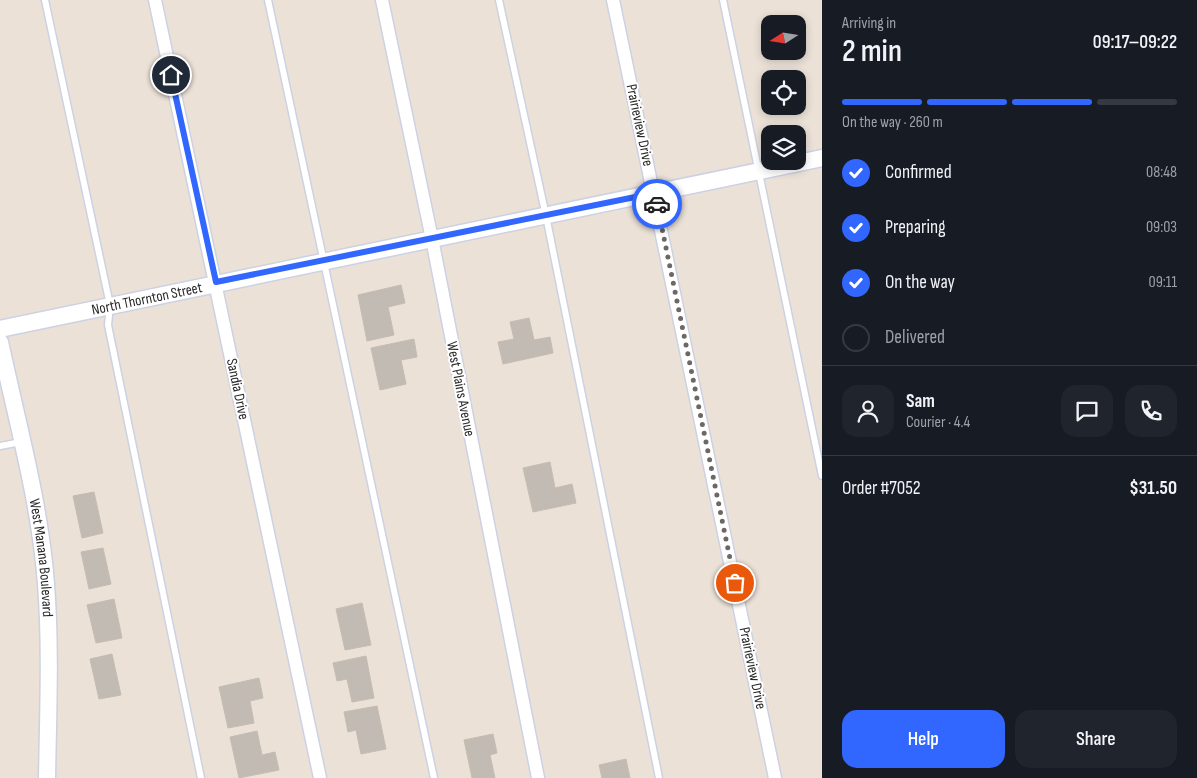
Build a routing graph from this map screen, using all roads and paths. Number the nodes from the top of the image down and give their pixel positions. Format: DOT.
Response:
graph roads {
  1 [pos="44,0"];
  2 [pos="155,0"];
  3 [pos="268,0"];
  4 [pos="382,0"];
  5 [pos="499,0"];
  6 [pos="613,0"];
  7 [pos="723,0"];
  8 [pos="822,158"];
  9 [pos="758,172"];
  10 [pos="655,193"];
  11 [pos="546,216"];
  12 [pos="432,238"];
  13 [pos="325,260"];
  14 [pos="216,282"];
  15 [pos="110,305"];
  16 [pos="0,329"];
  17 [pos="0,342"];
  18 [pos="21,442"];
  19 [pos="0,446"];
  20 [pos="822,476"];
  21 [pos="47,778"];
  22 [pos="201,778"];
  23 [pos="320,778"];
  24 [pos="434,778"];
  25 [pos="538,778"];
  26 [pos="659,778"];
  27 [pos="775,778"];
  1 -- 15 [label="lane"];
  2 -- 14 [label="street, Sandia Drive"];
  3 -- 13 [label="lane"];
  4 -- 12 [label="street, West Plains Avenue"];
  5 -- 11 [label="lane"];
  6 -- 10 [label="street, Prairieview Drive"];
  7 -- 9 [label="lane"];
  8 -- 9 [label="street, North Thornton Street"];
  9 -- 10 [label="street, North Thornton Street"];
  9 -- 20 [label="lane"];
  10 -- 11 [label="street, North Thornton Street"];
  10 -- 27 [label="street, Prairieview Drive"];
  11 -- 12 [label="street, North Thornton Street"];
  11 -- 26 [label="lane"];
  12 -- 13 [label="street, North Thornton Street"];
  12 -- 25 [label="street, West Plains Avenue"];
  13 -- 14 [label="street, North Thornton Street"];
  13 -- 24 [label="lane"];
  14 -- 15 [label="street, North Thornton Street"];
  14 -- 23 [label="street, Sandia Drive"];
  15 -- 16 [label="street, North Thornton Street"];
  15 -- 22 [label="lane"];
  17 -- 18 [label="street, West Manana Boulevard"];
  18 -- 19 [label="lane"];
  18 -- 21 [label="street, West Manana Boulevard"];
}
